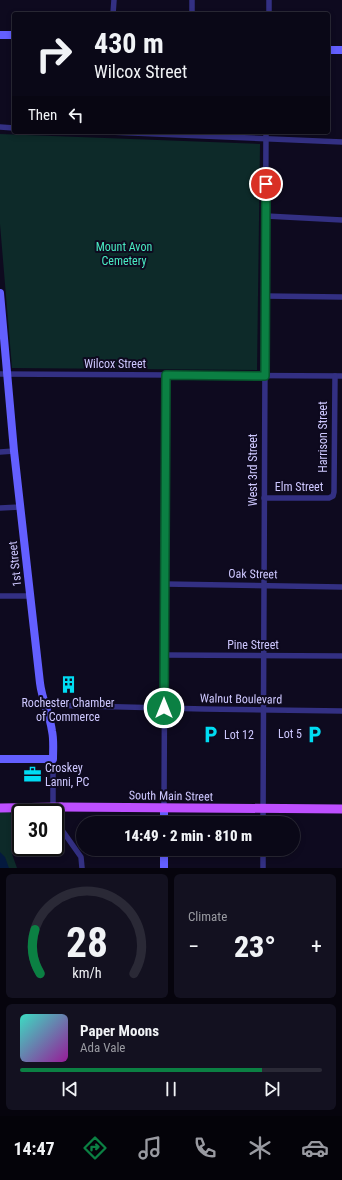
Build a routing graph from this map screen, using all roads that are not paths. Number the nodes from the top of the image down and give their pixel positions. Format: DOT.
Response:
graph roads {
  1 [pos="114,0"];
  2 [pos="192,0"];
  3 [pos="269,0"];
  4 [pos="113,12"];
  5 [pos="192,12"];
  6 [pos="269,12"];
  7 [pos="0,34"];
  8 [pos="12,35"];
  9 [pos="330,50"];
  10 [pos="342,50"];
  11 [pos="0,127"];
  12 [pos="12,128"];
  13 [pos="189,134"];
  14 [pos="266,134"];
  15 [pos="266,139"];
  16 [pos="342,142"];
  17 [pos="266,216"];
  18 [pos="342,220"];
  19 [pos="0,293"];
  20 [pos="265,296"];
  21 [pos="342,297"];
  22 [pos="3,374"];
  23 [pos="166,375"];
  24 [pos="265,376"];
  25 [pos="335,376"];
  26 [pos="342,376"];
  27 [pos="14,451"];
  28 [pos="0,452"];
  29 [pos="333,496"];
  30 [pos="264,498"];
  31 [pos="20,507"];
  32 [pos="0,508"];
  33 [pos="165,584"];
  34 [pos="264,586"];
  35 [pos="342,587"];
  36 [pos="0,596"];
  37 [pos="30,596"];
  38 [pos="164,655"];
  39 [pos="264,656"];
  40 [pos="342,656"];
  41 [pos="45,705"];
  42 [pos="164,708"];
  43 [pos="264,710"];
  44 [pos="342,711"];
  45 [pos="0,759"];
  46 [pos="53,759"];
  47 [pos="54,804"];
  48 [pos="0,808"];
  49 [pos="164,808"];
  50 [pos="263,809"];
  51 [pos="342,810"];
  52 [pos="164,816"];
  53 [pos="263,816"];
  54 [pos="64,833"];
  55 [pos="164,856"];
  56 [pos="263,856"];
  57 [pos="82,868"];
  58 [pos="164,868"];
  59 [pos="263,868"];
  1 -- 4 [label="street"];
  2 -- 5 [label="street"];
  3 -- 6 [label="street"];
  7 -- 8 [label="street"];
  9 -- 10 [label="street"];
  11 -- 12 [label="street"];
  13 -- 15 [label="street"];
  14 -- 15 [label="street, West 3rd Street"];
  15 -- 16 [label="street"];
  15 -- 17 [label="street, West 3rd Street"];
  17 -- 18 [label="street"];
  17 -- 20 [label="street, West 3rd Street"];
  19 -- 22 [label="street, 1st Street"];
  20 -- 21 [label="street"];
  20 -- 24 [label="street, West 3rd Street"];
  22 -- 23 [label="street, Wilcox Street"];
  22 -- 27 [label="street, 1st Street"];
  23 -- 24 [label="street, Wilcox Street"];
  23 -- 33 [label="street"];
  24 -- 25 [label="street, Wilcox Street"];
  24 -- 30 [label="street, West 3rd Street"];
  25 -- 26 [label="street, Wilcox Street"];
  25 -- 29 [label="street, Harrison Street"];
  27 -- 28 [label="street"];
  27 -- 31 [label="street, 1st Street"];
  29 -- 30 [label="street, Elm Street"];
  30 -- 34 [label="street, West 3rd Street"];
  31 -- 32 [label="street"];
  31 -- 37 [label="street, 1st Street"];
  33 -- 34 [label="street, Oak Street"];
  33 -- 38 [label="street"];
  34 -- 35 [label="street, Oak Street"];
  34 -- 39 [label="street, West 3rd Street"];
  36 -- 37 [label="street"];
  37 -- 41 [label="street, 1st Street"];
  38 -- 39 [label="street, Pine Street"];
  38 -- 42 [label="street"];
  39 -- 40 [label="street, Pine Street"];
  39 -- 43 [label="street, West 3rd Street"];
  41 -- 42 [label="street, Walnut Boulevard"];
  41 -- 46 [label="street, 1st Street"];
  42 -- 43 [label="street, Walnut Boulevard"];
  42 -- 49 [label="street"];
  43 -- 44 [label="street, Walnut Boulevard"];
  43 -- 50 [label="street, West 3rd Street"];
  45 -- 46 [label="street"];
  46 -- 47 [label="street"];
  48 -- 49 [label="main road, South Main Street, bridge"];
  49 -- 50 [label="main road, South Main Street"];
  49 -- 52 [label="street"];
  50 -- 51 [label="main road, South Main Street"];
  50 -- 53 [label="street, West 3rd Street"];
  54 -- 57 [label="street"];
  55 -- 58 [label="street"];
  56 -- 59 [label="street"];
}
